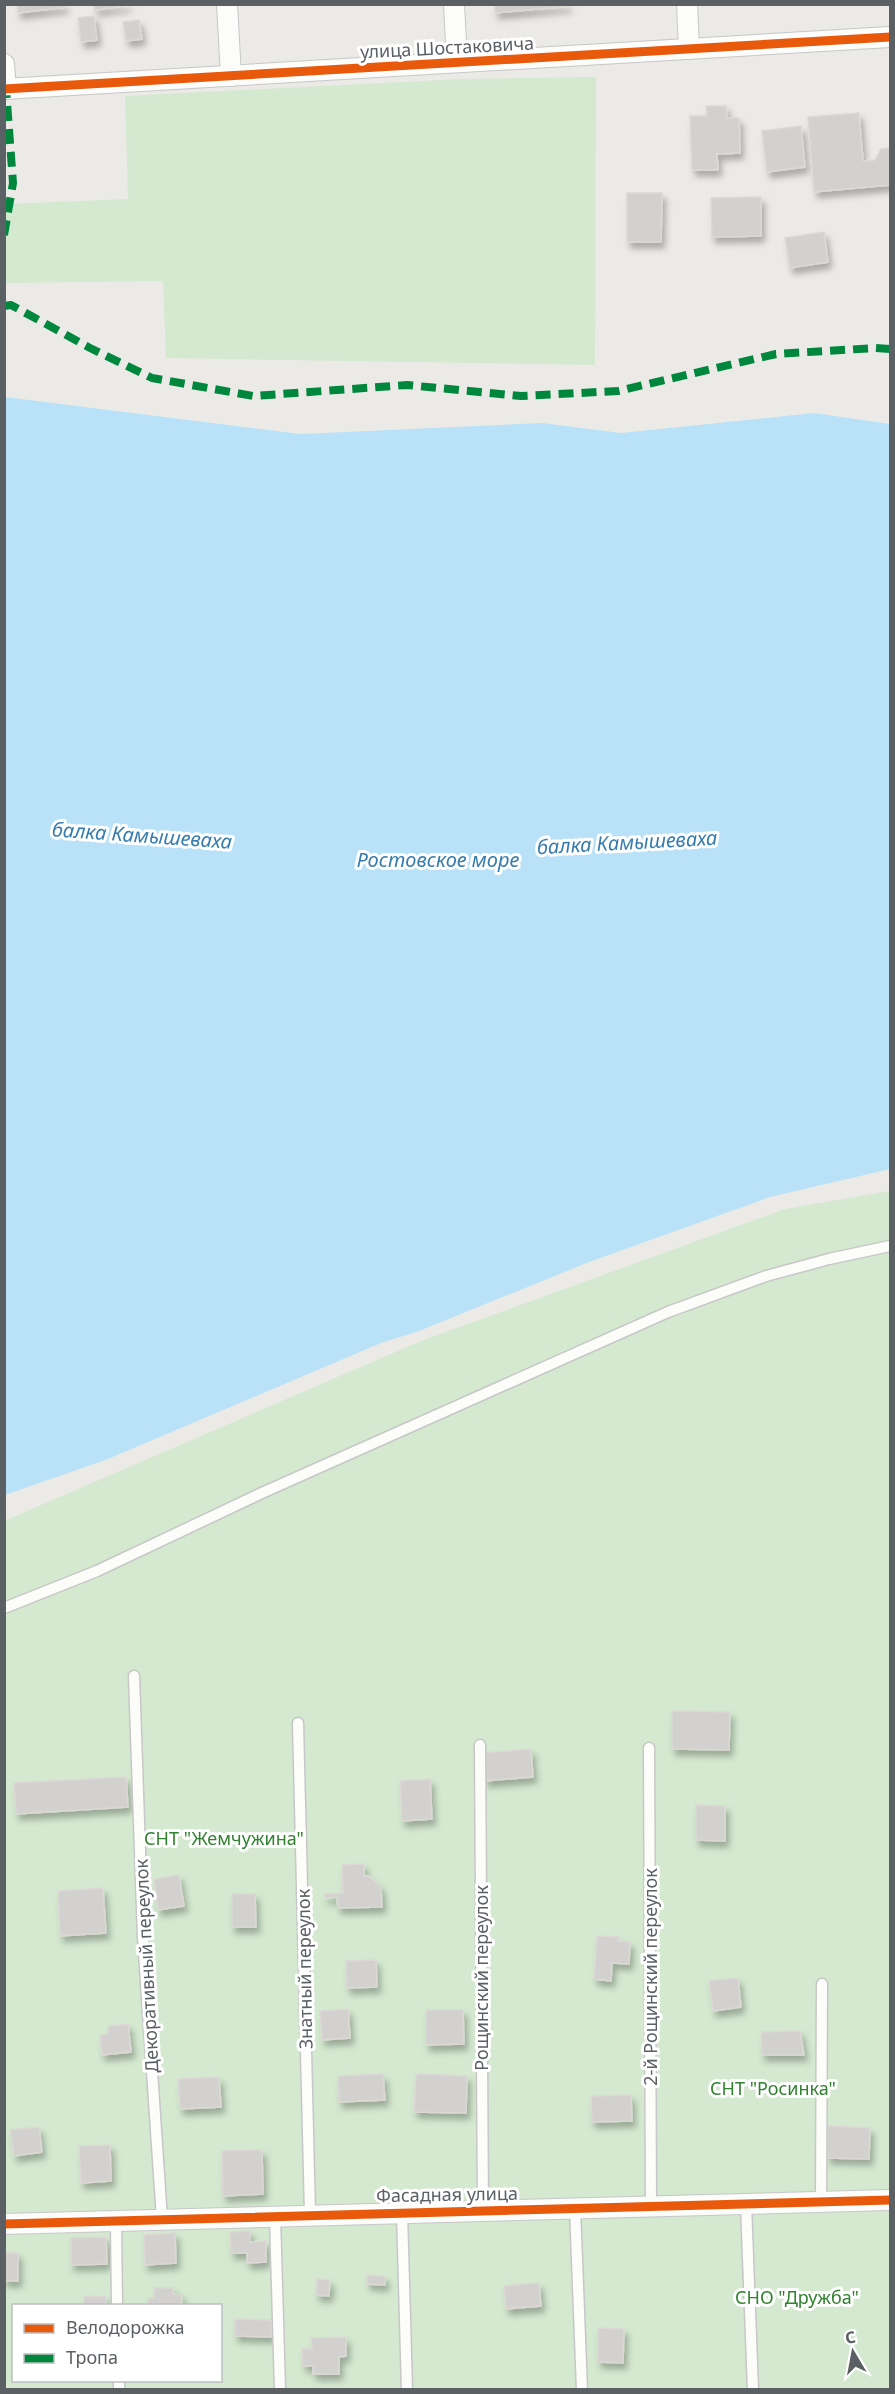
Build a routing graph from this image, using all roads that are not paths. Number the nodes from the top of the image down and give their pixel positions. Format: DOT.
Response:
graph roads {
  1 [pos="227,4"];
  2 [pos="454,4"];
  3 [pos="687,4"];
  4 [pos="891,37"];
  5 [pos="689,49"];
  6 [pos="458,62"];
  7 [pos="4,64"];
  8 [pos="231,76"];
  9 [pos="5,89"];
  10 [pos="891,1246"];
  11 [pos="4,1608"];
  12 [pos="134,1676"];
  13 [pos="298,1723"];
  14 [pos="480,1745"];
  15 [pos="649,1748"];
  16 [pos="822,1984"];
  17 [pos="891,2200"];
  18 [pos="821,2202"];
  19 [pos="746,2204"];
  20 [pos="651,2206"];
  21 [pos="575,2208"];
  22 [pos="483,2210"];
  23 [pos="402,2212"];
  24 [pos="310,2214"];
  25 [pos="275,2216"];
  26 [pos="162,2219"];
  27 [pos="116,2221"];
  28 [pos="4,2224"];
  29 [pos="117,2304"];
  30 [pos="280,2390"];
  31 [pos="407,2390"];
  32 [pos="582,2390"];
  33 [pos="753,2390"];
  1 -- 8 [label="street"];
  2 -- 6 [label="street"];
  3 -- 5 [label="street"];
  4 -- 5 [label="street, улица Шостаковича"];
  5 -- 6 [label="street, улица Шостаковича"];
  6 -- 8 [label="street, улица Шостаковича"];
  7 -- 9 [label="street"];
  8 -- 9 [label="street, улица Шостаковича"];
  10 -- 11 [label="lane"];
  12 -- 26 [label="lane, Декоративный переулок"];
  13 -- 24 [label="lane, Знатный переулок"];
  14 -- 22 [label="lane, Рощинский переулок"];
  15 -- 20 [label="lane, 2-й Рощинский переулок"];
  16 -- 18 [label="lane"];
  17 -- 18 [label="street, Фасадная улица"];
  18 -- 19 [label="street, Фасадная улица"];
  19 -- 20 [label="street, Фасадная улица"];
  19 -- 33 [label="lane"];
  20 -- 21 [label="street, Фасадная улица"];
  21 -- 22 [label="street, Фасадная улица"];
  21 -- 32 [label="lane"];
  22 -- 23 [label="street, Фасадная улица"];
  23 -- 24 [label="street, Фасадная улица"];
  23 -- 31 [label="lane"];
  24 -- 25 [label="street, Фасадная улица"];
  25 -- 26 [label="street, Фасадная улица"];
  25 -- 30 [label="lane"];
  26 -- 27 [label="street, Фасадная улица"];
  27 -- 28 [label="street, Фасадная улица"];
  27 -- 29 [label="lane"];
}
